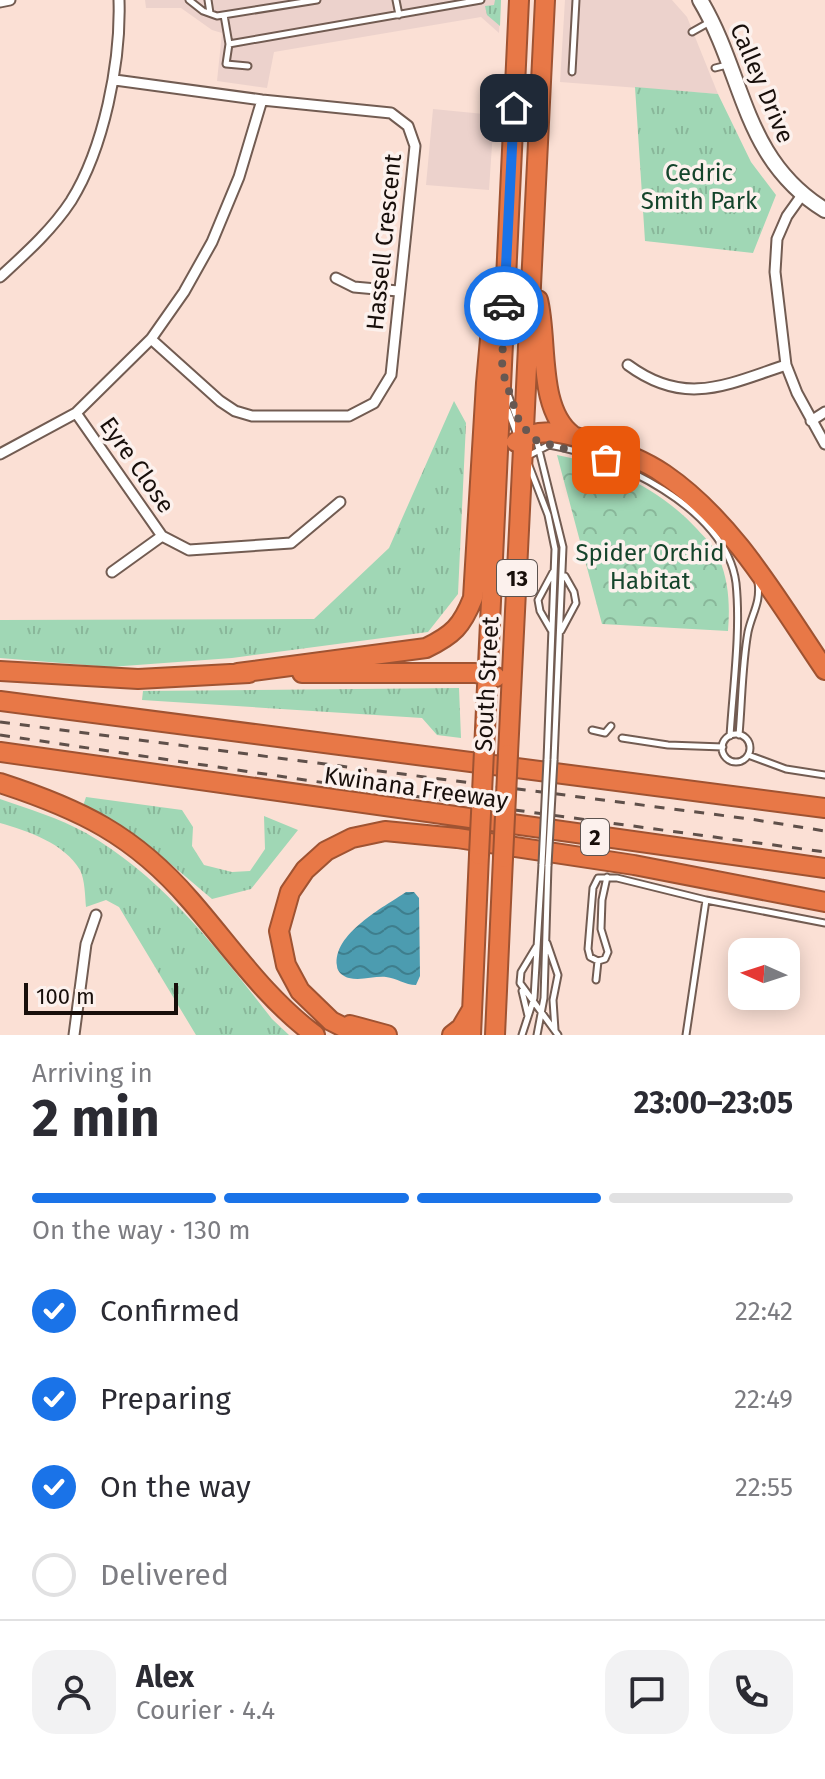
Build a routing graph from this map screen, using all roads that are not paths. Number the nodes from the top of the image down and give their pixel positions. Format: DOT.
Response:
graph roads {
  1 [pos="10,0"];
  2 [pos="119,0"];
  3 [pos="189,0"];
  4 [pos="208,0"];
  5 [pos="317,0"];
  6 [pos="396,0"];
  7 [pos="576,0"];
  8 [pos="700,0"];
  9 [pos="478,1"];
  10 [pos="0,2"];
  11 [pos="546,2"];
  12 [pos="517,6"];
  13 [pos="210,14"];
  14 [pos="224,15"];
  15 [pos="399,15"];
  16 [pos="711,22"];
  17 [pos="692,32"];
  18 [pos="229,44"];
  19 [pos="248,66"];
  20 [pos="572,72"];
  21 [pos="115,80"];
  22 [pos="262,100"];
  23 [pos="538,139"];
  24 [pos="512,141"];
  25 [pos="802,195"];
  26 [pos="825,210"];
  27 [pos="508,214"];
  28 [pos="531,274"];
  29 [pos="0,277"];
  30 [pos="336,278"];
  31 [pos="398,291"];
  32 [pos="151,339"];
  33 [pos="628,365"];
  34 [pos="786,365"];
  35 [pos="502,370"];
  36 [pos="825,412"];
  37 [pos="76,413"];
  38 [pos="811,421"];
  39 [pos="572,435"];
  40 [pos="530,444"];
  41 [pos="825,444"];
  42 [pos="0,454"];
  43 [pos="499,462"];
  44 [pos="340,502"];
  45 [pos="162,536"];
  46 [pos="555,567"];
  47 [pos="563,567"];
  48 [pos="757,569"];
  49 [pos="112,572"];
  50 [pos="554,582"];
  51 [pos="562,583"];
  52 [pos="546,586"];
  53 [pos="571,588"];
  54 [pos="572,613"];
  55 [pos="543,615"];
  56 [pos="557,620"];
  57 [pos="556,634"];
  58 [pos="825,670"];
  59 [pos="0,671"];
  60 [pos="238,673"];
  61 [pos="488,674"];
  62 [pos="743,691"];
  63 [pos="511,699"];
  64 [pos="732,700"];
  65 [pos="0,701"];
  66 [pos="611,726"];
  67 [pos="592,730"];
  68 [pos="739,735"];
  69 [pos="730,736"];
  70 [pos="622,738"];
  71 [pos="723,747"];
  72 [pos="0,752"];
  73 [pos="748,755"];
  74 [pos="825,775"];
  75 [pos="0,783"];
  76 [pos="825,808"];
  77 [pos="825,868"];
  78 [pos="607,877"];
  79 [pos="706,900"];
  80 [pos="825,902"];
  81 [pos="96,915"];
  82 [pos="825,923"];
  83 [pos="542,939"];
  84 [pos="537,960"];
  85 [pos="545,961"];
  86 [pos="598,961"];
  87 [pos="527,964"];
  88 [pos="556,970"];
  89 [pos="596,980"];
  90 [pos="522,988"];
  91 [pos="555,988"];
  92 [pos="532,998"];
  93 [pos="544,998"];
  94 [pos="472,1008"];
  95 [pos="321,1013"];
  96 [pos="544,1013"];
  97 [pos="528,1021"];
  98 [pos="494,1033"];
  99 [pos="556,1033"];
  100 [pos="74,1035"];
  101 [pos="315,1035"];
  102 [pos="359,1035"];
  103 [pos="387,1035"];
  104 [pos="452,1035"];
  105 [pos="471,1035"];
  106 [pos="522,1035"];
  107 [pos="537,1035"];
  108 [pos="686,1035"];
  1 -- 10 [label="street"];
  2 -- 21 [label="street"];
  3 -- 13 [label="lane"];
  4 -- 13 [label="lane"];
  5 -- 14 [label="lane"];
  6 -- 15 [label="lane"];
  7 -- 20 [label="lane"];
  8 -- 16 [label="main road, Calley Drive"];
  9 -- 15 [label="lane"];
  11 -- 23 [label="highway, South Street / 13"];
  12 -- 24 [label="highway, South Street / 13"];
  13 -- 14 [label="lane"];
  14 -- 18 [label="lane"];
  15 -- 18 [label="lane"];
  16 -- 17 [label="lane"];
  16 -- 25 [label="main road, Calley Drive"];
  18 -- 19 [label="lane"];
  21 -- 22 [label="street, Hassell Crescent"];
  21 -- 29 [label="street"];
  22 -- 31 [label="street, Hassell Crescent"];
  22 -- 32 [label="street"];
  23 -- 24 [label="highway"];
  23 -- 28 [label="highway, South Street / 13"];
  24 -- 27 [label="highway, South Street / 13"];
  25 -- 26 [label="main road, Calley Drive"];
  25 -- 34 [label="street"];
  27 -- 35 [label="highway, South Street / 13"];
  27 -- 60 [label="highway"];
  28 -- 39 [label="highway"];
  28 -- 40 [label="highway, South Street / 13"];
  30 -- 31 [label="street"];
  31 -- 32 [label="street, Hassell Crescent"];
  32 -- 37 [label="street"];
  33 -- 34 [label="street"];
  34 -- 38 [label="street"];
  35 -- 40 [label="lane"];
  35 -- 40 [label="lane"];
  35 -- 43 [label="highway, South Street / 13"];
  36 -- 38 [label="street"];
  37 -- 42 [label="street"];
  37 -- 45 [label="street, Eyre Close"];
  38 -- 41 [label="street"];
  39 -- 40 [label="highway"];
  39 -- 48 [label="highway"];
  40 -- 43 [label="highway"];
  40 -- 46 [label="lane"];
  40 -- 47 [label="lane"];
  40 -- 63 [label="highway, South Street / 13"];
  40 -- 64 [label="lane"];
  43 -- 61 [label="highway, South Street / 13"];
  44 -- 45 [label="street, Eyre Close"];
  45 -- 49 [label="street"];
  46 -- 50 [label="lane"];
  46 -- 52 [label="lane"];
  47 -- 51 [label="lane"];
  47 -- 53 [label="lane"];
  48 -- 58 [label="highway"];
  48 -- 62 [label="lane"];
  50 -- 51 [label="lane"];
  50 -- 52 [label="lane"];
  50 -- 56 [label="lane"];
  51 -- 53 [label="lane"];
  51 -- 56 [label="lane"];
  52 -- 55 [label="lane"];
  53 -- 54 [label="lane"];
  54 -- 56 [label="lane"];
  54 -- 57 [label="lane"];
  55 -- 56 [label="lane"];
  55 -- 57 [label="lane"];
  56 -- 57 [label="lane"];
  57 -- 83 [label="lane, bridge"];
  59 -- 60 [label="highway"];
  60 -- 61 [label="highway"];
  61 -- 63 [label="highway"];
  61 -- 94 [label="highway, South Street / 13, bridge"];
  62 -- 64 [label="lane"];
  62 -- 68 [label="lane"];
  63 -- 98 [label="highway, South Street / 13, bridge"];
  64 -- 69 [label="lane"];
  65 -- 76 [label="highway, Kwinana Freeway"];
  66 -- 67 [label="lane"];
  68 -- 69 [label="lane"];
  68 -- 73 [label="lane"];
  69 -- 71 [label="lane"];
  70 -- 71 [label="lane"];
  71 -- 73 [label="lane"];
  72 -- 77 [label="highway, Kwinana Freeway / 2"];
  73 -- 74 [label="lane"];
  75 -- 101 [label="highway"];
  78 -- 79 [label="lane"];
  78 -- 86 [label="lane"];
  78 -- 86 [label="lane"];
  79 -- 82 [label="lane"];
  79 -- 108 [label="lane"];
  80 -- 95 [label="highway"];
  81 -- 100 [label="street"];
  83 -- 84 [label="lane"];
  83 -- 85 [label="lane"];
  83 -- 87 [label="lane"];
  83 -- 88 [label="lane"];
  84 -- 85 [label="lane"];
  84 -- 87 [label="lane"];
  84 -- 92 [label="lane"];
  85 -- 88 [label="lane"];
  85 -- 93 [label="lane"];
  86 -- 89 [label="lane"];
  87 -- 90 [label="lane"];
  88 -- 91 [label="lane"];
  90 -- 92 [label="lane"];
  90 -- 97 [label="lane"];
  91 -- 93 [label="lane"];
  91 -- 96 [label="lane"];
  91 -- 99 [label="lane"];
  92 -- 93 [label="lane"];
  92 -- 96 [label="lane"];
  92 -- 97 [label="lane"];
  93 -- 96 [label="lane"];
  94 -- 104 [label="highway"];
  94 -- 105 [label="highway, South Street / 13"];
  95 -- 102 [label="highway"];
  95 -- 103 [label="highway"];
  96 -- 99 [label="lane"];
  96 -- 107 [label="lane"];
  97 -- 106 [label="lane"];
}
